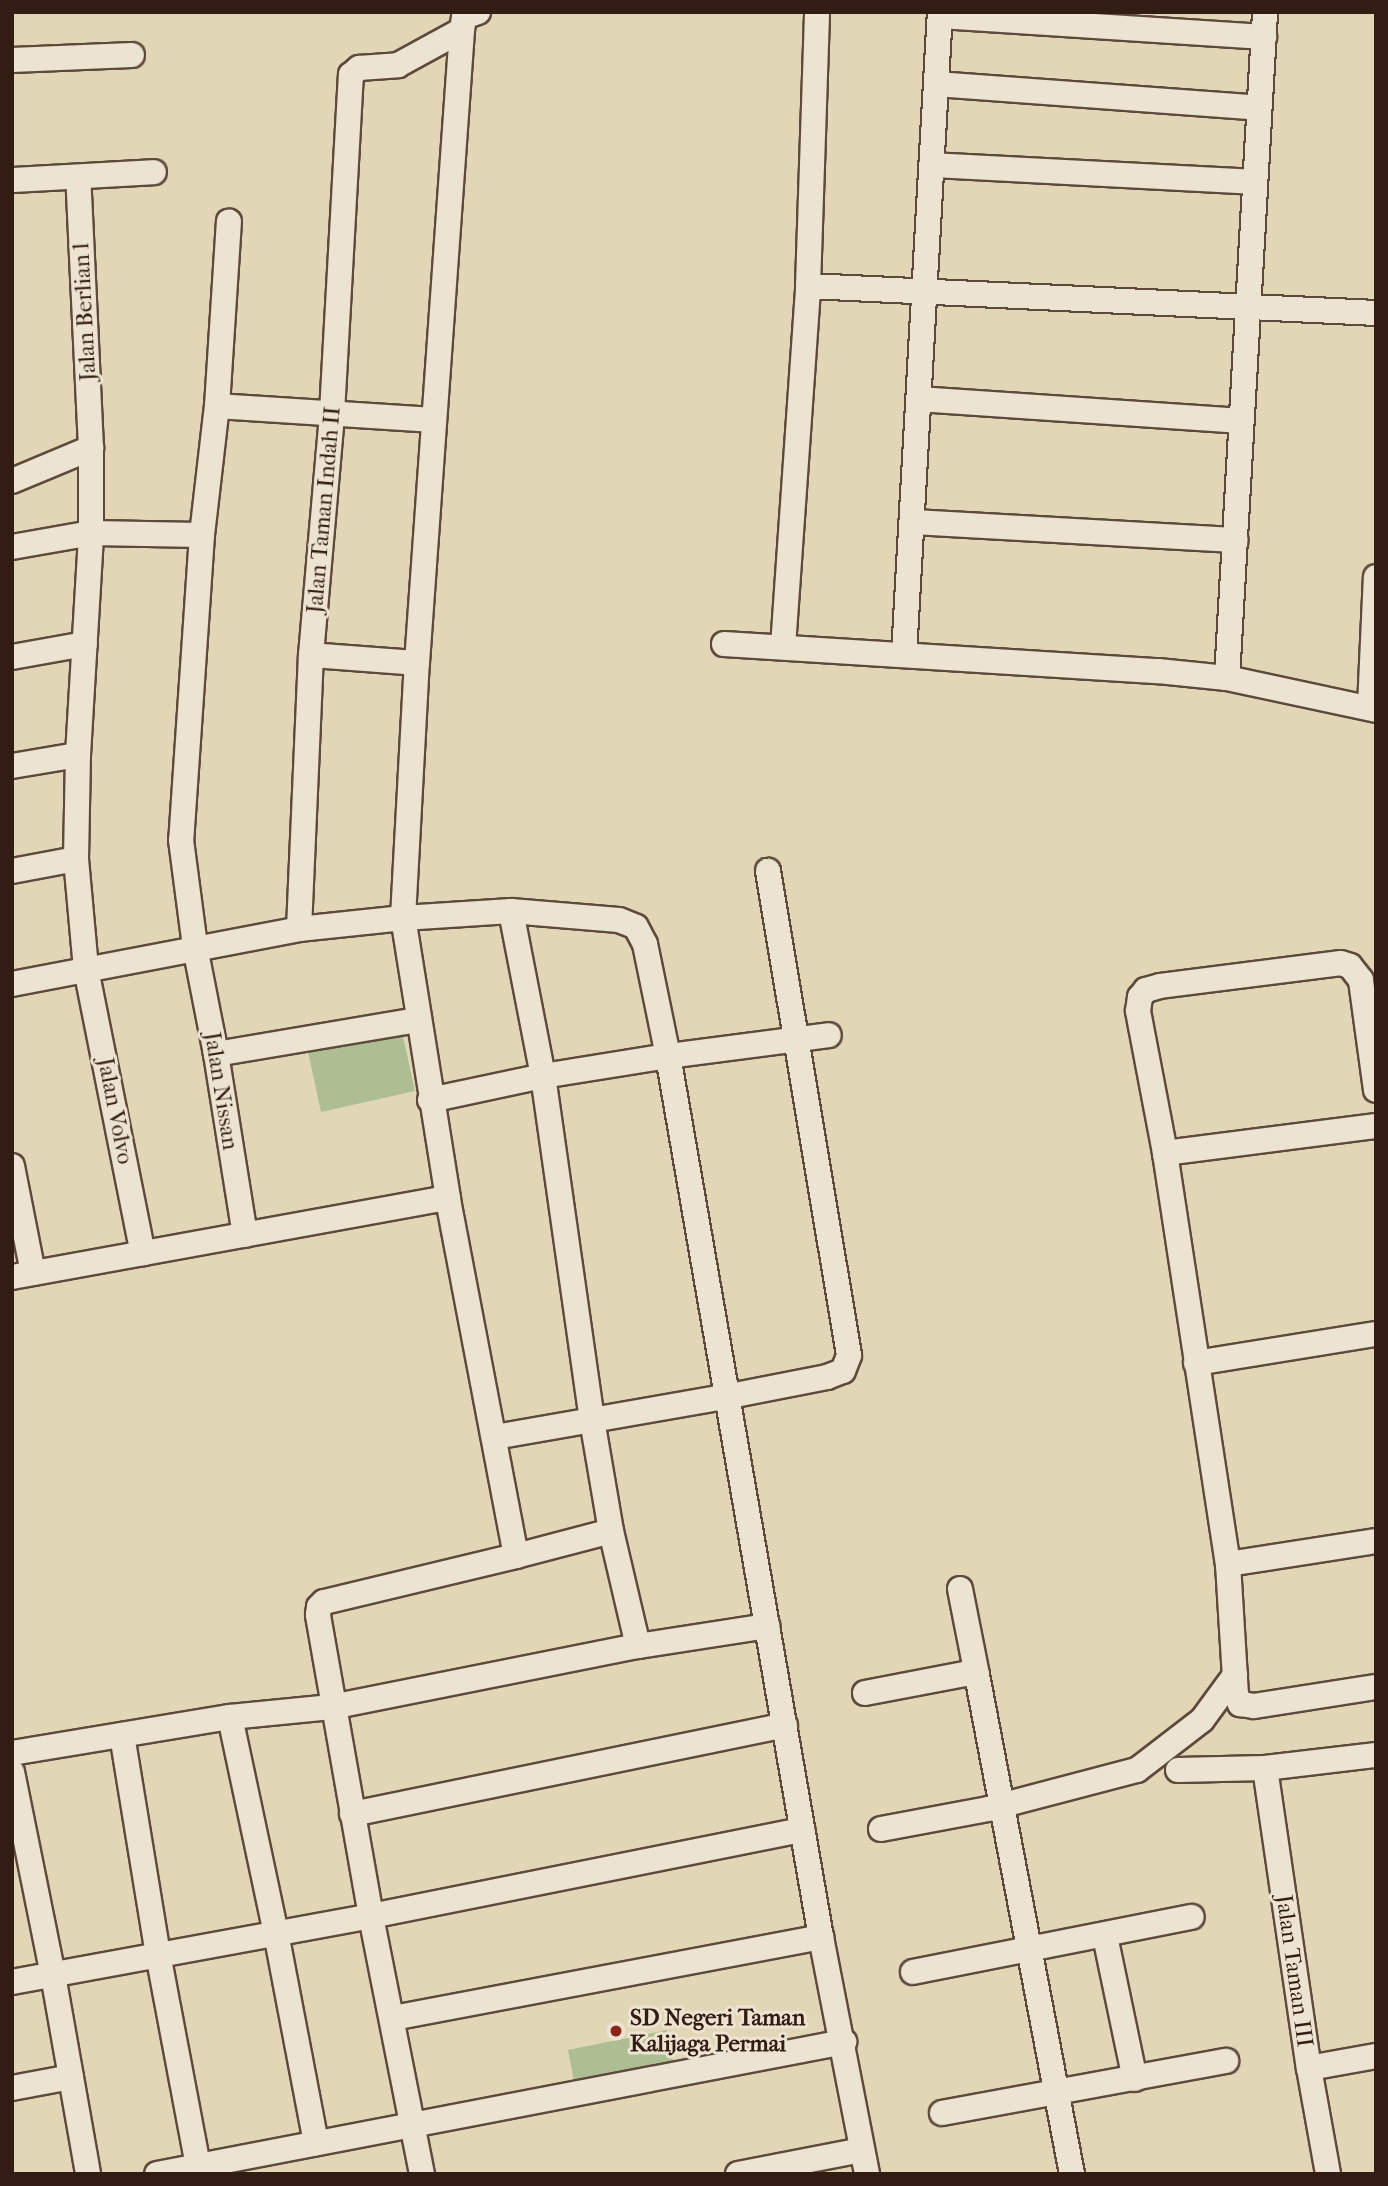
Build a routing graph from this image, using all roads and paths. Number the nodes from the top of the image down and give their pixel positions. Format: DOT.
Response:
graph roads {
  1 [pos="817,12"];
  2 [pos="940,14"];
  3 [pos="470,21"];
  4 [pos="1264,24"];
  5 [pos="132,55"];
  6 [pos="12,60"];
  7 [pos="936,84"];
  8 [pos="1259,108"];
  9 [pos="932,165"];
  10 [pos="154,172"];
  11 [pos="78,177"];
  12 [pos="12,180"];
  13 [pos="1255,182"];
  14 [pos="229,221"];
  15 [pos="808,286"];
  16 [pos="925,292"];
  17 [pos="1248,305"];
  18 [pos="1376,313"];
  19 [pos="919,399"];
  20 [pos="217,406"];
  21 [pos="332,413"];
  22 [pos="434,420"];
  23 [pos="1241,421"];
  24 [pos="91,448"];
  25 [pos="12,481"];
  26 [pos="912,522"];
  27 [pos="91,533"];
  28 [pos="202,535"];
  29 [pos="1235,540"];
  30 [pos="12,547"];
  31 [pos="1376,577"];
  32 [pos="85,644"];
  33 [pos="724,644"];
  34 [pos="783,648"];
  35 [pos="311,655"];
  36 [pos="904,655"];
  37 [pos="12,657"];
  38 [pos="418,663"];
  39 [pos="1227,678"];
  40 [pos="1373,708"];
  41 [pos="78,755"];
  42 [pos="12,766"];
  43 [pos="76,859"];
  44 [pos="12,871"];
  45 [pos="768,871"];
  46 [pos="511,911"];
  47 [pos="403,918"];
  48 [pos="299,929"];
  49 [pos="195,947"];
  50 [pos="86,969"];
  51 [pos="12,984"];
  52 [pos="418,1020"];
  53 [pos="829,1035"];
  54 [pos="796,1038"];
  55 [pos="216,1054"];
  56 [pos="668,1056"];
  57 [pos="543,1076"];
  58 [pos="1376,1090"];
  59 [pos="430,1100"];
  60 [pos="1376,1126"];
  61 [pos="1165,1153"];
  62 [pos="12,1166"];
  63 [pos="448,1198"];
  64 [pos="244,1235"];
  65 [pos="143,1253"];
  66 [pos="22,1275"];
  67 [pos="1376,1334"];
  68 [pos="1196,1363"];
  69 [pos="730,1396"];
  70 [pos="592,1420"];
  71 [pos="495,1437"];
  72 [pos="611,1531"];
  73 [pos="1376,1541"];
  74 [pos="516,1556"];
  75 [pos="1228,1564"];
  76 [pos="960,1590"];
  77 [pos="766,1626"];
  78 [pos="638,1646"];
  79 [pos="976,1675"];
  80 [pos="1235,1675"];
  81 [pos="1376,1687"];
  82 [pos="865,1693"];
  83 [pos="332,1707"];
  84 [pos="230,1717"];
  85 [pos="785,1725"];
  86 [pos="122,1735"];
  87 [pos="12,1753"];
  88 [pos="1376,1755"];
  89 [pos="1265,1768"];
  90 [pos="1178,1770"];
  91 [pos="12,1772"];
  92 [pos="1003,1805"];
  93 [pos="352,1814"];
  94 [pos="881,1829"];
  95 [pos="803,1830"];
  96 [pos="22,1867"];
  97 [pos="371,1916"];
  98 [pos="1192,1917"];
  99 [pos="276,1933"];
  100 [pos="1105,1936"];
  101 [pos="821,1937"];
  102 [pos="1022,1950"];
  103 [pos="158,1954"];
  104 [pos="913,1972"];
  105 [pos="53,1975"];
  106 [pos="12,1982"];
  107 [pos="393,2018"];
  108 [pos="844,2042"];
  109 [pos="1376,2056"];
  110 [pos="1226,2061"];
  111 [pos="1308,2068"];
  112 [pos="71,2077"];
  113 [pos="1135,2079"];
  114 [pos="12,2088"];
  115 [pos="1057,2094"];
  116 [pos="942,2113"];
  117 [pos="412,2124"];
  118 [pos="316,2143"];
  119 [pos="865,2162"];
  120 [pos="198,2166"];
  121 [pos="88,2174"];
  122 [pos="157,2174"];
  123 [pos="422,2174"];
  124 [pos="738,2174"];
  125 [pos="1072,2174"];
  126 [pos="1328,2174"];
  1 -- 15 [label="street"];
  2 -- 4 [label="street"];
  2 -- 7 [label="street"];
  3 -- 21 [label="street, Jalan Taman Indah II"];
  3 -- 22 [label="street"];
  4 -- 8 [label="street"];
  5 -- 6 [label="street"];
  7 -- 8 [label="street"];
  7 -- 9 [label="street"];
  8 -- 13 [label="street"];
  9 -- 13 [label="street"];
  9 -- 16 [label="street"];
  10 -- 11 [label="street"];
  11 -- 12 [label="street"];
  11 -- 24 [label="street, Jalan Berlian l"];
  13 -- 17 [label="street"];
  14 -- 20 [label="street, Jalan Nissan"];
  15 -- 16 [label="street"];
  15 -- 34 [label="street"];
  16 -- 17 [label="street"];
  16 -- 19 [label="street"];
  17 -- 18 [label="street"];
  17 -- 23 [label="street"];
  19 -- 23 [label="street"];
  19 -- 26 [label="street"];
  20 -- 21 [label="street"];
  20 -- 28 [label="street, Jalan Nissan"];
  21 -- 22 [label="street"];
  21 -- 35 [label="street, Jalan Taman Indah II"];
  22 -- 38 [label="street"];
  23 -- 29 [label="street"];
  24 -- 25 [label="street"];
  24 -- 27 [label="street, Jalan Berlian l"];
  26 -- 29 [label="street"];
  26 -- 36 [label="street"];
  27 -- 28 [label="street"];
  27 -- 30 [label="street"];
  27 -- 32 [label="street, Jalan Berlian l"];
  28 -- 49 [label="street, Jalan Nissan"];
  29 -- 39 [label="street"];
  31 -- 40 [label="street"];
  32 -- 37 [label="street"];
  32 -- 41 [label="street, Jalan Berlian l"];
  33 -- 34 [label="street"];
  34 -- 36 [label="street"];
  35 -- 38 [label="street"];
  35 -- 48 [label="street, Jalan Taman Indah II"];
  36 -- 39 [label="street"];
  38 -- 47 [label="street"];
  39 -- 40 [label="street"];
  41 -- 42 [label="street"];
  41 -- 43 [label="street, Jalan Volvo"];
  43 -- 44 [label="street"];
  43 -- 50 [label="street, Jalan Volvo"];
  45 -- 54 [label="street"];
  46 -- 47 [label="street"];
  46 -- 56 [label="street"];
  46 -- 57 [label="street"];
  47 -- 48 [label="street"];
  47 -- 52 [label="street"];
  48 -- 49 [label="street"];
  49 -- 50 [label="street"];
  49 -- 55 [label="street, Jalan Nissan"];
  50 -- 51 [label="street"];
  50 -- 65 [label="street, Jalan Volvo"];
  52 -- 55 [label="street"];
  52 -- 59 [label="street"];
  53 -- 54 [label="street"];
  54 -- 56 [label="street"];
  54 -- 69 [label="street"];
  55 -- 64 [label="street, Jalan Nissan"];
  56 -- 57 [label="street"];
  56 -- 69 [label="street"];
  57 -- 59 [label="street"];
  57 -- 70 [label="street"];
  58 -- 61 [label="street"];
  59 -- 63 [label="street"];
  60 -- 61 [label="street"];
  61 -- 68 [label="street"];
  62 -- 66 [label="street"];
  63 -- 64 [label="street"];
  63 -- 71 [label="street"];
  64 -- 65 [label="street"];
  65 -- 66 [label="street"];
  67 -- 68 [label="street"];
  68 -- 75 [label="street"];
  69 -- 70 [label="street"];
  69 -- 77 [label="street"];
  70 -- 71 [label="street"];
  70 -- 72 [label="street"];
  71 -- 74 [label="street"];
  72 -- 74 [label="street"];
  72 -- 78 [label="street"];
  73 -- 75 [label="street"];
  74 -- 83 [label="street"];
  75 -- 80 [label="street"];
  76 -- 79 [label="street"];
  77 -- 78 [label="street"];
  77 -- 85 [label="street"];
  78 -- 83 [label="street"];
  79 -- 82 [label="street"];
  79 -- 92 [label="street"];
  80 -- 81 [label="street"];
  80 -- 92 [label="street"];
  83 -- 84 [label="street"];
  83 -- 93 [label="street"];
  84 -- 86 [label="street"];
  84 -- 99 [label="street"];
  85 -- 93 [label="street"];
  85 -- 95 [label="street"];
  86 -- 87 [label="street"];
  86 -- 103 [label="street"];
  88 -- 89 [label="street"];
  89 -- 90 [label="street"];
  89 -- 111 [label="street, Jalan Taman III"];
  91 -- 96 [label="street"];
  92 -- 94 [label="street"];
  92 -- 102 [label="street"];
  93 -- 97 [label="street"];
  95 -- 97 [label="street"];
  95 -- 101 [label="street"];
  96 -- 105 [label="street"];
  97 -- 99 [label="street"];
  97 -- 107 [label="street"];
  98 -- 100 [label="street"];
  99 -- 103 [label="street"];
  99 -- 118 [label="street"];
  100 -- 102 [label="street"];
  100 -- 113 [label="street"];
  101 -- 107 [label="street"];
  101 -- 108 [label="street"];
  102 -- 104 [label="street"];
  102 -- 115 [label="street"];
  103 -- 105 [label="street"];
  103 -- 120 [label="street"];
  105 -- 106 [label="street"];
  105 -- 112 [label="street"];
  107 -- 117 [label="street"];
  108 -- 117 [label="street"];
  108 -- 119 [label="street"];
  109 -- 111 [label="street"];
  110 -- 113 [label="street"];
  111 -- 126 [label="street, Jalan Taman III"];
  112 -- 114 [label="street"];
  112 -- 121 [label="street"];
  113 -- 115 [label="street"];
  115 -- 116 [label="street"];
  115 -- 125 [label="street"];
  117 -- 118 [label="street"];
  117 -- 123 [label="street"];
  118 -- 120 [label="street"];
  119 -- 124 [label="street"];
  120 -- 122 [label="street"];
}
